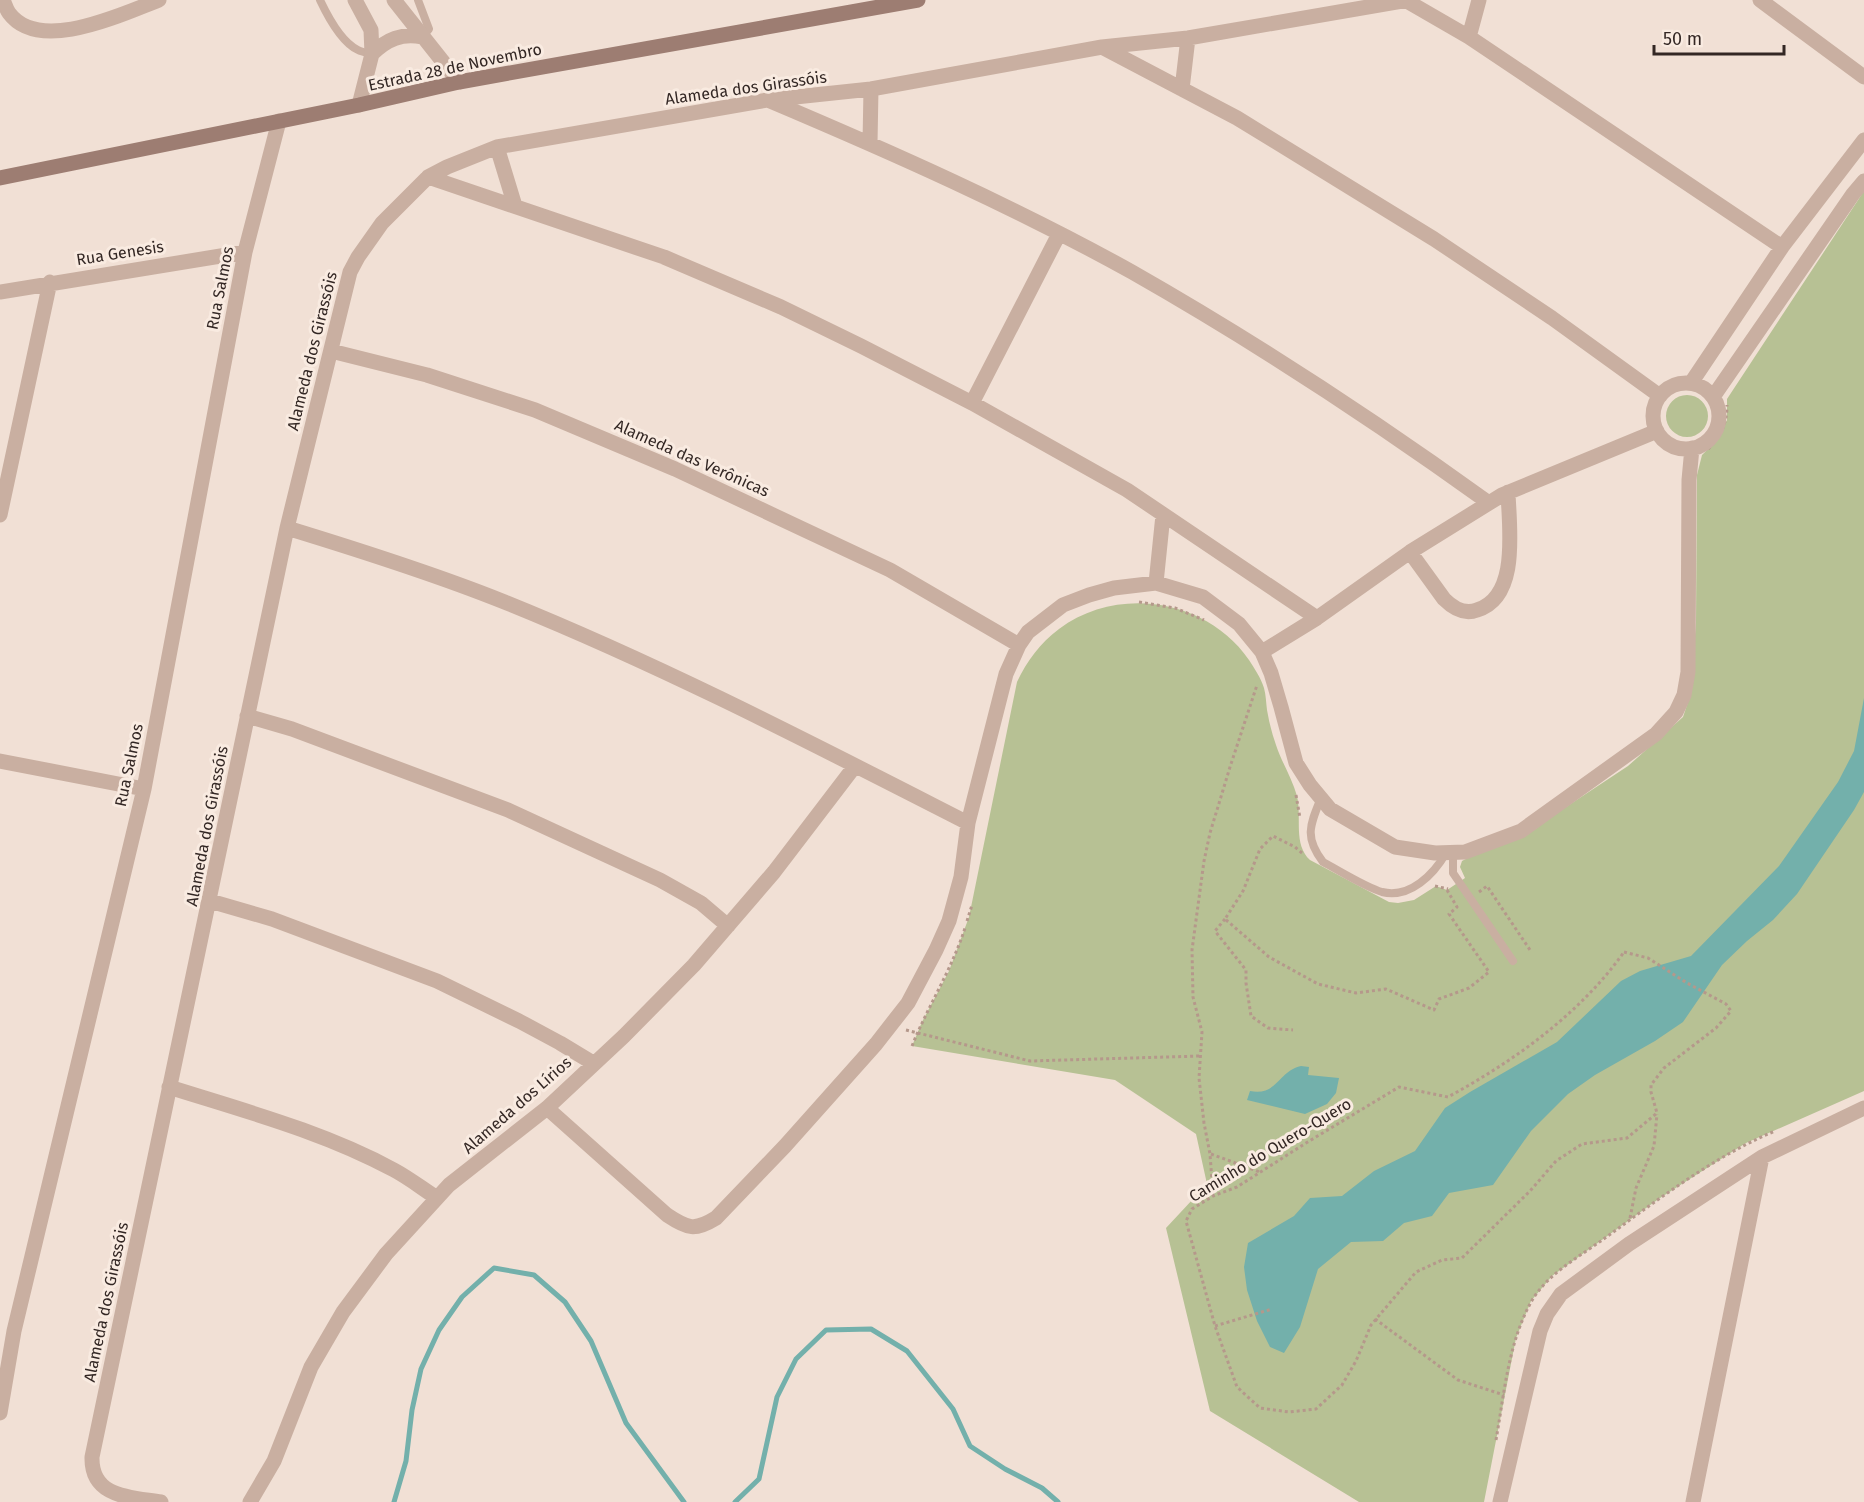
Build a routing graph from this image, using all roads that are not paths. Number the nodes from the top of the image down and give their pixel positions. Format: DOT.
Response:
graph roads {
  1 [pos="3,0"];
  2 [pos="159,0"];
  3 [pos="320,0"];
  4 [pos="355,0"];
  5 [pos="394,0"];
  6 [pos="418,0"];
  7 [pos="918,0"];
  8 [pos="1406,0"];
  9 [pos="1479,0"];
  10 [pos="1760,0"];
  11 [pos="860,5"];
  12 [pos="422,37"];
  13 [pos="1469,37"];
  14 [pos="1188,38"];
  15 [pos="1102,47"];
  16 [pos="372,54"];
  17 [pos="1864,77"];
  18 [pos="459,82"];
  19 [pos="871,88"];
  20 [pos="1182,89"];
  21 [pos="766,100"];
  22 [pos="359,105"];
  23 [pos="279,121"];
  24 [pos="1864,140"];
  25 [pos="870,143"];
  26 [pos="497,147"];
  27 [pos="428,177"];
  28 [pos="0,178"];
  29 [pos="1864,181"];
  30 [pos="515,206"];
  31 [pos="1059,234"];
  32 [pos="1782,246"];
  33 [pos="245,252"];
  34 [pos="50,282"];
  35 [pos="0,292"];
  36 [pos="331,351"];
  37 [pos="1691,383"];
  38 [pos="1660,396"];
  39 [pos="1713,397"];
  40 [pos="972,403"];
  41 [pos="1657,431"];
  42 [pos="1692,448"];
  43 [pos="1508,492"];
  44 [pos="1489,503"];
  45 [pos="0,515"];
  46 [pos="1163,515"];
  47 [pos="287,528"];
  48 [pos="1410,552"];
  49 [pos="1156,583"];
  50 [pos="1317,618"];
  51 [pos="1019,645"];
  52 [pos="1262,652"];
  53 [pos="247,716"];
  54 [pos="0,760"];
  55 [pos="855,766"];
  56 [pos="144,789"];
  57 [pos="1321,798"];
  58 [pos="968,823"];
  59 [pos="1449,853"];
  60 [pos="210,901"];
  61 [pos="728,926"];
  62 [pos="1513,961"];
  63 [pos="593,1064"];
  64 [pos="169,1087"];
  65 [pos="547,1108"];
  66 [pos="1864,1108"];
  67 [pos="1762,1157"];
  68 [pos="437,1198"];
  69 [pos="0,1413"];
  70 [pos="161,1502"];
  71 [pos="250,1502"];
  72 [pos="1500,1502"];
  73 [pos="1693,1502"];
  1 -- 2 [label="street"];
  3 -- 16 [label="lane"];
  4 -- 16 [label="street"];
  5 -- 12 [label="street"];
  6 -- 12 [label="lane"];
  7 -- 11 [label="street, Estrada 28 de Novembro"];
  8 -- 13 [label="street"];
  8 -- 14 [label="street, Alameda dos Girassóis"];
  9 -- 13 [label="street"];
  10 -- 17 [label="street"];
  11 -- 18 [label="street, Estrada 28 de Novembro"];
  12 -- 16 [label="street"];
  12 -- 18 [label="street"];
  13 -- 32 [label="street"];
  14 -- 15 [label="street, Alameda dos Girassóis"];
  14 -- 20 [label="street"];
  15 -- 19 [label="street, Alameda dos Girassóis"];
  15 -- 20 [label="street"];
  16 -- 22 [label="street"];
  18 -- 22 [label="street, Estrada 28 de Novembro"];
  19 -- 21 [label="street, Alameda dos Girassóis"];
  19 -- 25 [label="street"];
  20 -- 38 [label="street"];
  21 -- 25 [label="street"];
  21 -- 26 [label="street, Alameda dos Girassóis"];
  22 -- 23 [label="street, Estrada 28 de Novembro"];
  23 -- 28 [label="street, Estrada 28 de Novembro"];
  23 -- 33 [label="street, Rua Salmos"];
  24 -- 32 [label="street"];
  25 -- 31 [label="street"];
  26 -- 27 [label="street, Alameda dos Girassóis"];
  26 -- 30 [label="street"];
  27 -- 30 [label="street"];
  27 -- 36 [label="street, Alameda dos Girassóis"];
  29 -- 39 [label="street"];
  30 -- 40 [label="street"];
  31 -- 40 [label="street"];
  31 -- 44 [label="street"];
  32 -- 37 [label="street"];
  33 -- 34 [label="street, Rua Genesis"];
  33 -- 56 [label="street, Rua Salmos"];
  34 -- 35 [label="street, Rua Genesis"];
  34 -- 45 [label="street"];
  36 -- 47 [label="street, Alameda dos Girassóis"];
  36 -- 51 [label="street, Alameda das Verônicas"];
  37 -- 38 [label="street"];
  37 -- 39 [label="street"];
  38 -- 41 [label="street"];
  39 -- 42 [label="street"];
  40 -- 46 [label="street"];
  41 -- 42 [label="street"];
  41 -- 43 [label="street"];
  42 -- 59 [label="street"];
  43 -- 44 [label="street"];
  43 -- 48 [label="street"];
  44 -- 48 [label="street"];
  46 -- 49 [label="street"];
  46 -- 50 [label="street"];
  47 -- 53 [label="street, Alameda dos Girassóis"];
  47 -- 55 [label="street"];
  48 -- 50 [label="street"];
  49 -- 51 [label="street"];
  49 -- 52 [label="street"];
  50 -- 52 [label="street"];
  51 -- 58 [label="street"];
  52 -- 57 [label="street"];
  53 -- 60 [label="street, Alameda dos Girassóis"];
  53 -- 61 [label="street"];
  54 -- 56 [label="street"];
  55 -- 58 [label="street"];
  55 -- 61 [label="street, Alameda dos Lírios"];
  56 -- 69 [label="street, Rua Salmos"];
  57 -- 59 [label="street"];
  57 -- 59 [label="lane"];
  58 -- 65 [label="street"];
  59 -- 62 [label="lane"];
  60 -- 63 [label="street"];
  60 -- 64 [label="street, Alameda dos Girassóis"];
  61 -- 63 [label="street, Alameda dos Lírios"];
  63 -- 65 [label="street, Alameda dos Lírios"];
  64 -- 68 [label="street"];
  64 -- 70 [label="street, Alameda dos Girassóis"];
  65 -- 68 [label="street, Alameda dos Lírios"];
  66 -- 67 [label="street"];
  67 -- 72 [label="street"];
  67 -- 73 [label="street"];
  68 -- 71 [label="street, Alameda dos Lírios"];
}
